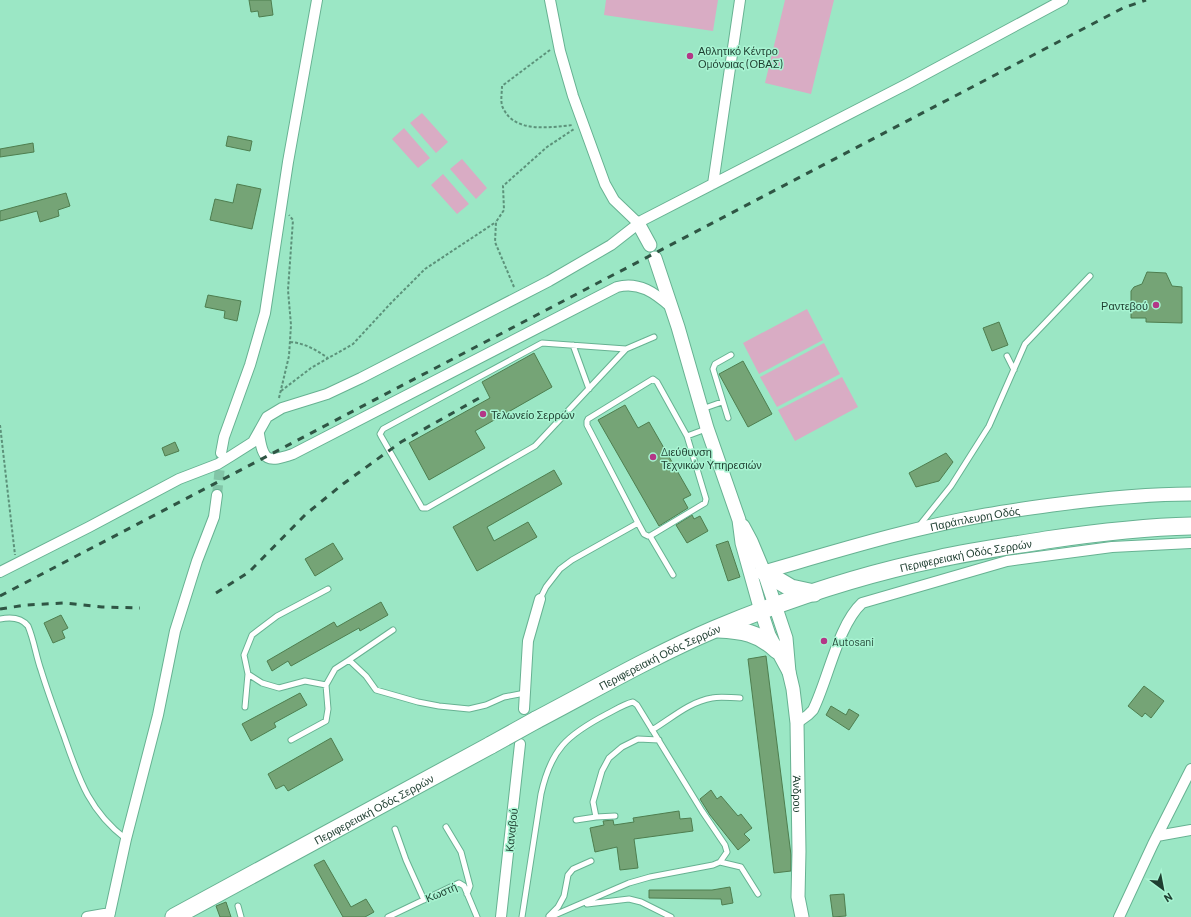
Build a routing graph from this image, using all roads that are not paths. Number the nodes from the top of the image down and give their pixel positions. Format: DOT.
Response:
graph roads {
  1 [pos="317,0"];
  2 [pos="550,0"];
  3 [pos="740,0"];
  4 [pos="1063,0"];
  5 [pos="713,184"];
  6 [pos="638,223"];
  7 [pos="650,245"];
  8 [pos="655,258"];
  9 [pos="1090,276"];
  10 [pos="672,306"];
  11 [pos="654,337"];
  12 [pos="573,345"];
  13 [pos="626,349"];
  14 [pos="732,355"];
  15 [pos="1007,356"];
  16 [pos="1014,370"];
  17 [pos="589,389"];
  18 [pos="722,402"];
  19 [pos="702,409"];
  20 [pos="728,418"];
  21 [pos="707,428"];
  22 [pos="259,434"];
  23 [pos="687,436"];
  24 [pos="221,453"];
  25 [pos="1191,494"];
  26 [pos="217,495"];
  27 [pos="739,520"];
  28 [pos="638,523"];
  29 [pos="1191,526"];
  30 [pos="916,530"];
  31 [pos="650,536"];
  32 [pos="1191,543"];
  33 [pos="0,572"];
  34 [pos="764,572"];
  35 [pos="673,575"];
  36 [pos="328,589"];
  37 [pos="814,593"];
  38 [pos="540,599"];
  39 [pos="768,609"];
  40 [pos="0,619"];
  41 [pos="716,629"];
  42 [pos="393,630"];
  43 [pos="777,650"];
  44 [pos="349,660"];
  45 [pos="789,672"];
  46 [pos="248,674"];
  47 [pos="326,685"];
  48 [pos="525,693"];
  49 [pos="740,698"];
  50 [pos="244,707"];
  51 [pos="524,709"];
  52 [pos="797,722"];
  53 [pos="652,730"];
  54 [pos="291,740"];
  55 [pos="659,740"];
  56 [pos="520,744"];
  57 [pos="1191,769"];
  58 [pos="615,816"];
  59 [pos="596,817"];
  60 [pos="576,820"];
  61 [pos="446,827"];
  62 [pos="394,829"];
  63 [pos="1191,830"];
  64 [pos="1157,836"];
  65 [pos="126,839"];
  66 [pos="591,861"];
  67 [pos="720,862"];
  68 [pos="467,894"];
  69 [pos="758,894"];
  70 [pos="798,896"];
  71 [pos="424,900"];
  72 [pos="580,904"];
  73 [pos="238,906"];
  74 [pos="109,915"];
  75 [pos="87,917"];
  76 [pos="174,917"];
  77 [pos="241,917"];
  78 [pos="388,917"];
  79 [pos="477,917"];
  80 [pos="501,917"];
  81 [pos="522,917"];
  82 [pos="549,917"];
  83 [pos="671,917"];
  84 [pos="799,917"];
  85 [pos="802,917"];
  86 [pos="1119,917"];
  1 -- 24 [label="street"];
  2 -- 6 [label="street"];
  3 -- 5 [label="street"];
  4 -- 5 [label="street"];
  5 -- 6 [label="street"];
  6 -- 7 [label="street"];
  6 -- 22 [label="street"];
  8 -- 10 [label="street"];
  9 -- 16 [label="lane"];
  10 -- 19 [label="street"];
  10 -- 22 [label="street"];
  11 -- 13 [label="lane"];
  12 -- 13 [label="lane"];
  12 -- 17 [label="lane"];
  12 -- 17 [label="lane"];
  13 -- 17 [label="lane"];
  14 -- 18 [label="lane"];
  15 -- 16 [label="lane"];
  16 -- 30 [label="lane"];
  18 -- 19 [label="lane"];
  18 -- 20 [label="lane"];
  19 -- 21 [label="street"];
  21 -- 23 [label="lane"];
  21 -- 27 [label="street"];
  22 -- 33 [label="street"];
  23 -- 28 [label="lane"];
  23 -- 31 [label="lane"];
  25 -- 30 [label="street, Παράπλευρη Οδός"];
  26 -- 65 [label="street"];
  27 -- 34 [label="street"];
  27 -- 39 [label="street"];
  28 -- 31 [label="lane"];
  28 -- 38 [label="lane"];
  29 -- 37 [label="main road, Περιφερειακή Οδός Σερρών"];
  30 -- 34 [label="street, Παράπλευρη Οδός"];
  31 -- 35 [label="lane"];
  32 -- 52 [label="street"];
  34 -- 37 [label="main road"];
  34 -- 39 [label="street"];
  36 -- 46 [label="lane"];
  37 -- 39 [label="main road, Περιφερειακή Οδός Σερρών"];
  38 -- 48 [label="street"];
  39 -- 41 [label="main road, Περιφερειακή Οδός Σερρών"];
  39 -- 43 [label="street"];
  39 -- 45 [label="street"];
  40 -- 65 [label="lane"];
  41 -- 43 [label="main road"];
  41 -- 76 [label="main road, Περιφερειακή Οδός Σερρών, bridge"];
  42 -- 44 [label="lane"];
  43 -- 45 [label="street"];
  44 -- 47 [label="lane"];
  44 -- 48 [label="lane"];
  45 -- 52 [label="street, Άνδρου"];
  46 -- 47 [label="lane"];
  46 -- 50 [label="lane"];
  47 -- 54 [label="lane"];
  48 -- 51 [label="street"];
  49 -- 53 [label="lane"];
  52 -- 70 [label="street, Άνδρου"];
  53 -- 55 [label="lane"];
  53 -- 81 [label="lane"];
  55 -- 59 [label="lane"];
  55 -- 67 [label="lane"];
  56 -- 80 [label="street, Καναβού"];
  57 -- 64 [label="street"];
  58 -- 59 [label="lane"];
  59 -- 60 [label="lane"];
  61 -- 68 [label="lane"];
  62 -- 71 [label="lane"];
  63 -- 64 [label="street"];
  64 -- 86 [label="street"];
  65 -- 74 [label="street"];
  66 -- 82 [label="lane"];
  67 -- 69 [label="lane"];
  67 -- 72 [label="lane"];
  68 -- 71 [label="lane, Κωστή"];
  68 -- 79 [label="lane, Κωστή"];
  70 -- 84 [label="street, Άνδρου"];
  70 -- 85 [label="street"];
  71 -- 78 [label="lane, Κωστή"];
  72 -- 82 [label="lane"];
  72 -- 83 [label="lane"];
  73 -- 77 [label="lane"];
  74 -- 75 [label="street"];
}
